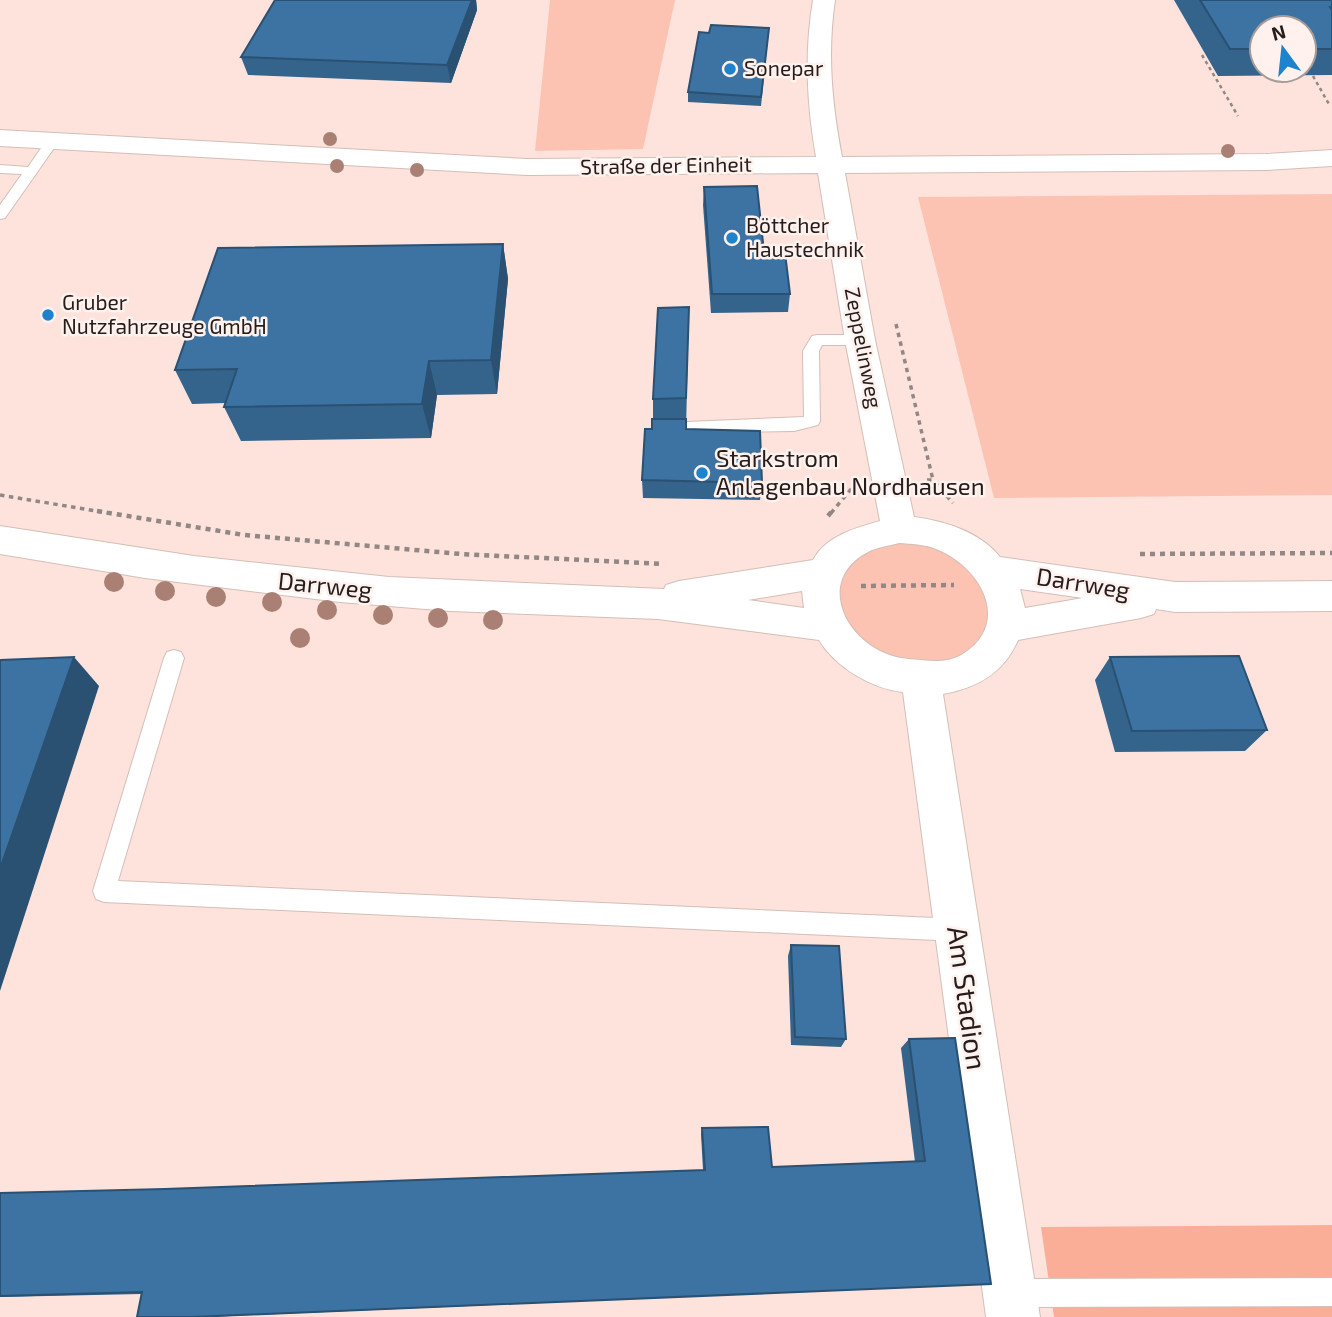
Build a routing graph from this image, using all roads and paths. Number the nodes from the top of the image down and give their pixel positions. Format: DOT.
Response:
graph roads {
  1 [pos="824,0"];
  2 [pos="1202,55"];
  3 [pos="1317,84"];
  4 [pos="1330,106"];
  5 [pos="1238,116"];
  6 [pos="0,138"];
  7 [pos="53,141"];
  8 [pos="1332,158"];
  9 [pos="831,165"];
  10 [pos="0,169"];
  11 [pos="32,171"];
  12 [pos="0,215"];
  13 [pos="895,323"];
  14 [pos="860,340"];
  15 [pos="654,429"];
  16 [pos="933,480"];
  17 [pos="888,481"];
  18 [pos="0,495"];
  19 [pos="961,512"];
  20 [pos="821,523"];
  21 [pos="899,529"];
  22 [pos="5,547"];
  23 [pos="1332,553"];
  24 [pos="1130,554"];
  25 [pos="671,564"];
  26 [pos="995,577"];
  27 [pos="821,580"];
  28 [pos="1332,596"];
  29 [pos="1175,597"];
  30 [pos="636,603"];
  31 [pos="829,626"];
  32 [pos="1006,627"];
  33 [pos="174,658"];
  34 [pos="921,679"];
  35 [pos="957,930"];
  36 [pos="1332,1292"];
  37 [pos="1012,1305"];
  1 -- 9 [label="street, Zeppelinweg"];
  2 -- 5 [label="path"];
  3 -- 4 [label="path"];
  6 -- 7 [label="street, Straße der Einheit"];
  7 -- 9 [label="street, Straße der Einheit"];
  7 -- 11 [label="lane"];
  8 -- 9 [label="street, Straße der Einheit"];
  9 -- 14 [label="street, Zeppelinweg"];
  10 -- 11 [label="lane"];
  11 -- 12 [label="lane"];
  13 -- 16 [label="path"];
  14 -- 15 [label="lane"];
  14 -- 17 [label="street, Zeppelinweg"];
  16 -- 17 [label="path"];
  16 -- 19 [label="path"];
  17 -- 20 [label="path"];
  17 -- 21 [label="street, Zeppelinweg"];
  18 -- 25 [label="path"];
  21 -- 26 [label="street"];
  21 -- 27 [label="street"];
  22 -- 30 [label="street, Darrweg"];
  23 -- 24 [label="path"];
  26 -- 27 [label="path"];
  26 -- 29 [label="street, Darrweg"];
  26 -- 32 [label="street, Darrweg"];
  27 -- 30 [label="street, Darrweg"];
  27 -- 31 [label="street"];
  28 -- 29 [label="street, Darrweg"];
  29 -- 32 [label="street, Darrweg"];
  30 -- 31 [label="street, Darrweg"];
  31 -- 34 [label="street"];
  32 -- 34 [label="street"];
  33 -- 35 [label="lane"];
  34 -- 35 [label="street, Am Stadion"];
  35 -- 37 [label="street, Am Stadion"];
  36 -- 37 [label="lane"];
}
